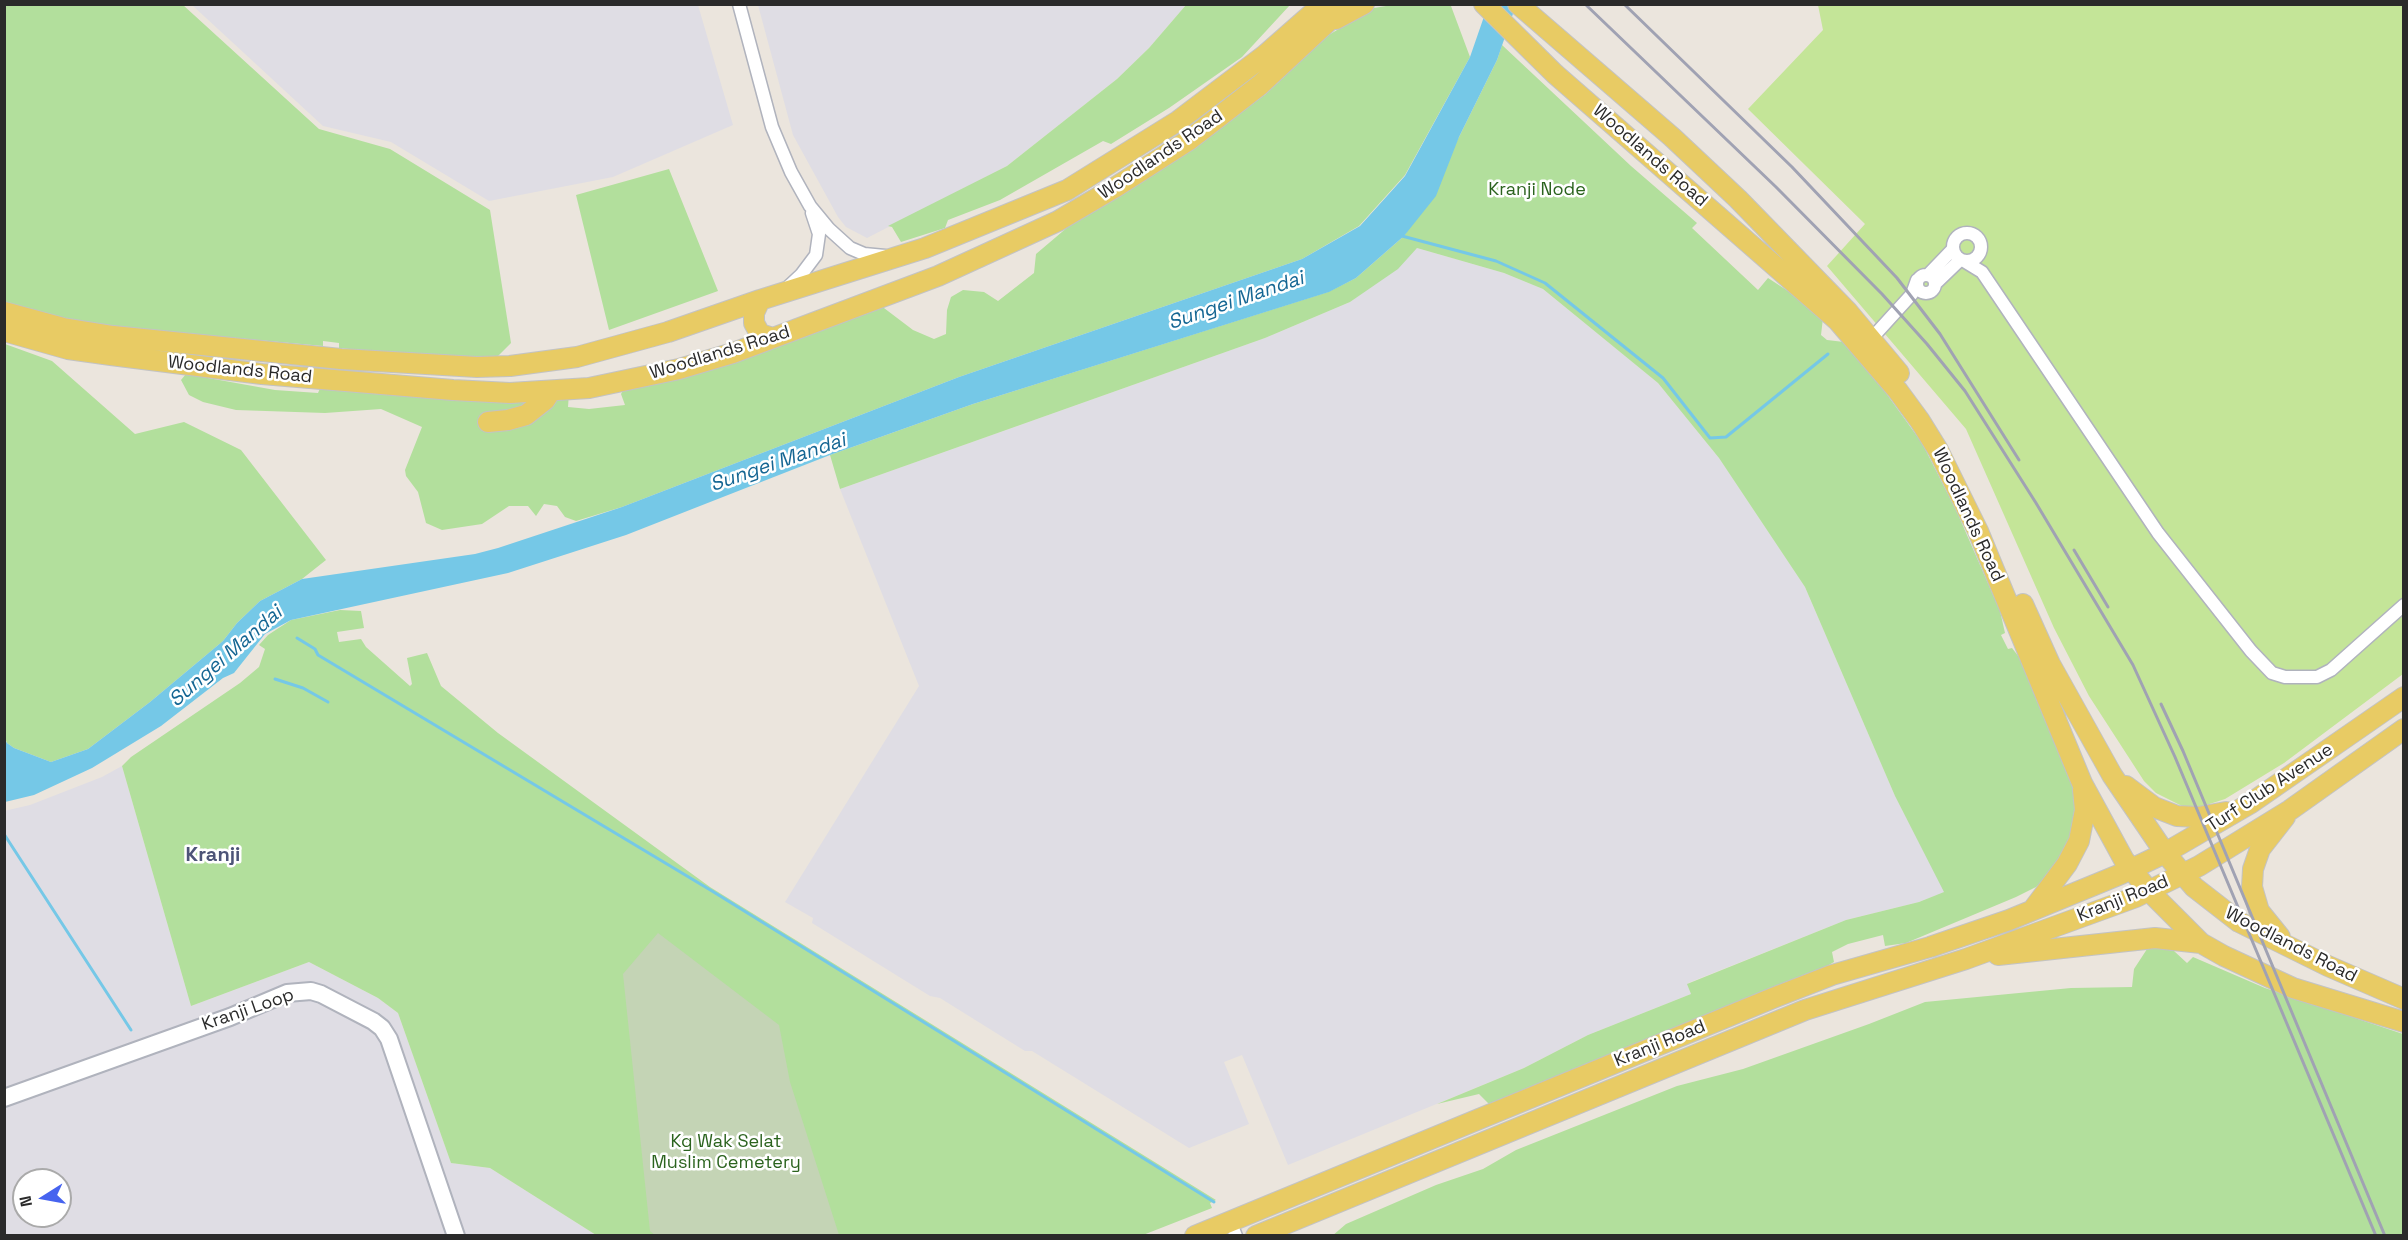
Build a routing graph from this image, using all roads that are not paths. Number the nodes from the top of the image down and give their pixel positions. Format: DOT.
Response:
graph roads {
  1 [pos="739,4"];
  2 [pos="1347,4"];
  3 [pos="1364,4"];
  4 [pos="1470,4"];
  5 [pos="1518,4"];
  6 [pos="1487,8"];
  7 [pos="1324,9"];
  8 [pos="1564,45"];
  9 [pos="1556,74"];
  10 [pos="810,206"];
  11 [pos="1953,249"];
  12 [pos="1979,253"];
  13 [pos="896,257"];
  14 [pos="1962,260"];
  15 [pos="1982,272"];
  16 [pos="1927,280"];
  17 [pos="782,293"];
  18 [pos="1918,293"];
  19 [pos="760,300"];
  20 [pos="4,312"];
  21 [pos="4,331"];
  22 [pos="773,338"];
  23 [pos="1872,338"];
  24 [pos="551,391"];
  25 [pos="488,422"];
  26 [pos="2403,605"];
  27 [pos="2403,697"];
  28 [pos="2403,729"];
  29 [pos="2112,775"];
  30 [pos="2082,783"];
  31 [pos="2251,803"];
  32 [pos="2290,810"];
  33 [pos="2165,853"];
  34 [pos="2131,870"];
  35 [pos="2183,874"];
  36 [pos="2149,891"];
  37 [pos="2033,910"];
  38 [pos="2201,943"];
  39 [pos="2286,944"];
  40 [pos="1966,959"];
  41 [pos="2403,999"];
  42 [pos="2403,1022"];
  43 [pos="4,1098"];
  44 [pos="1225,1230"];
  45 [pos="1279,1231"];
  46 [pos="456,1236"];
  47 [pos="1195,1236"];
  48 [pos="1256,1236"];
  1 -- 10 [label="street"];
  2 -- 7 [label="main road, Woodlands Road"];
  3 -- 7 [label="main road"];
  4 -- 6 [label="main road"];
  5 -- 8 [label="main road, Woodlands Road"];
  6 -- 9 [label="main road, Woodlands Road"];
  7 -- 13 [label="main road, Woodlands Road"];
  7 -- 22 [label="main road, Woodlands Road"];
  8 -- 9 [label="main road"];
  8 -- 23 [label="main road, Woodlands Road"];
  9 -- 30 [label="main road, Woodlands Road"];
  10 -- 13 [label="street"];
  10 -- 17 [label="street"];
  11 -- 12 [label="street"];
  11 -- 14 [label="street"];
  11 -- 16 [label="street"];
  12 -- 14 [label="street"];
  12 -- 15 [label="street"];
  13 -- 17 [label="main road, Woodlands Road"];
  14 -- 15 [label="street"];
  14 -- 16 [label="street"];
  15 -- 26 [label="street"];
  16 -- 18 [label="street"];
  16 -- 18 [label="street"];
  17 -- 19 [label="main road, Woodlands Road"];
  18 -- 23 [label="street"];
  19 -- 20 [label="main road, Woodlands Road"];
  19 -- 22 [label="main road"];
  21 -- 24 [label="main road, Woodlands Road"];
  22 -- 24 [label="main road, Woodlands Road"];
  23 -- 29 [label="main road, Woodlands Road"];
  24 -- 25 [label="main road"];
  27 -- 31 [label="main road, Turf Club Avenue"];
  28 -- 32 [label="main road, Turf Club Avenue"];
  29 -- 31 [label="main road"];
  29 -- 33 [label="main road, Woodlands Road"];
  30 -- 34 [label="main road, Woodlands Road"];
  30 -- 37 [label="main road"];
  31 -- 33 [label="main road, Turf Club Avenue"];
  32 -- 35 [label="main road, Turf Club Avenue"];
  32 -- 39 [label="main road"];
  33 -- 34 [label="main road, Turf Club Avenue"];
  33 -- 35 [label="main road, Woodlands Road"];
  34 -- 36 [label="main road, Woodlands Road"];
  34 -- 37 [label="main road, Kranji Road"];
  35 -- 36 [label="main road, Kranji Road"];
  35 -- 39 [label="main road, Woodlands Road"];
  36 -- 38 [label="main road, Woodlands Road"];
  36 -- 40 [label="main road, Kranji Road"];
  37 -- 44 [label="main road, Kranji Road"];
  38 -- 40 [label="main road"];
  38 -- 42 [label="main road, Woodlands Road"];
  39 -- 41 [label="main road, Woodlands Road"];
  40 -- 45 [label="main road, Kranji Road"];
  43 -- 46 [label="street, Kranji Loop"];
  44 -- 47 [label="main road, Kranji Road"];
  45 -- 48 [label="main road, Kranji Road"];
}
